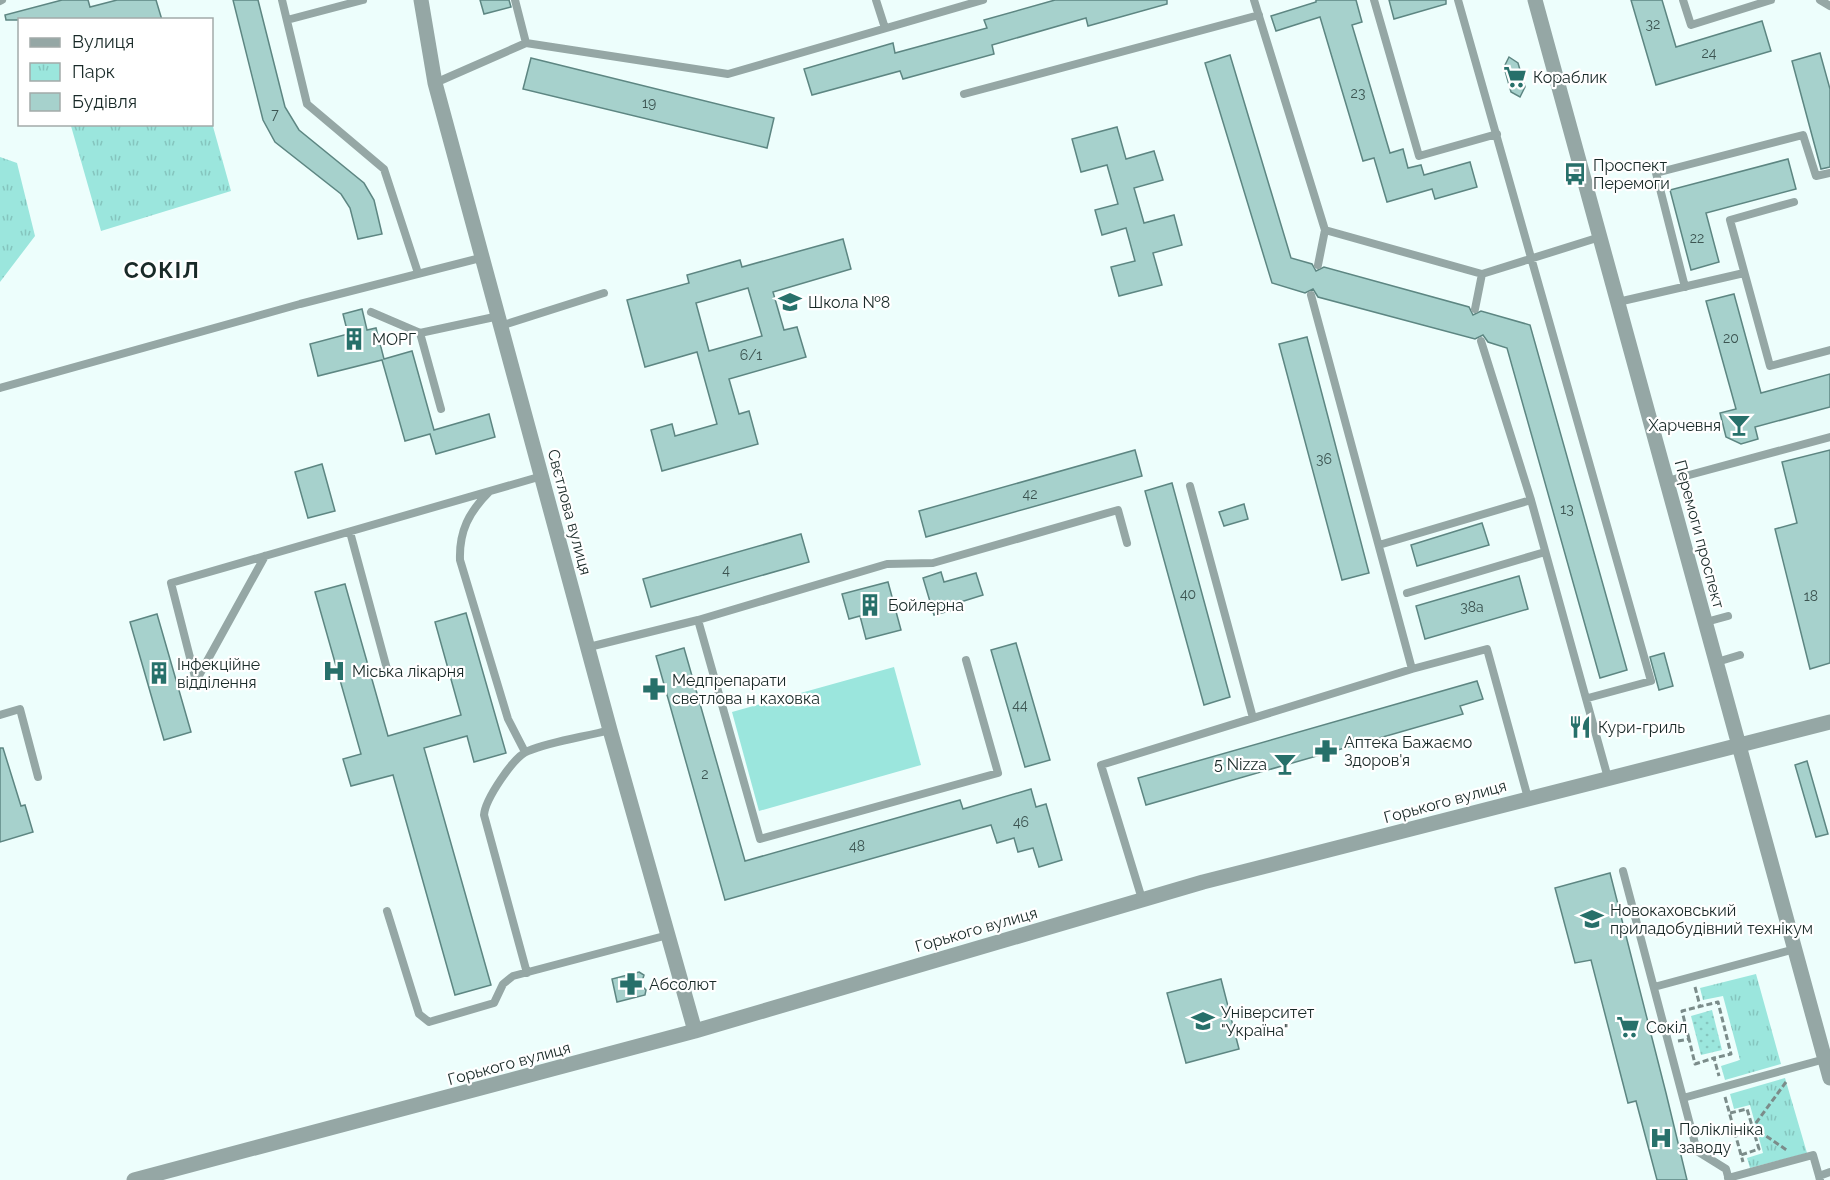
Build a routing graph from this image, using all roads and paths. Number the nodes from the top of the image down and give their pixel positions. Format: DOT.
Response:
graph roads {
  1 [pos="282,0"];
  2 [pos="363,0"];
  3 [pos="421,0"];
  4 [pos="515,0"];
  5 [pos="876,0"];
  6 [pos="983,0"];
  7 [pos="1254,0"];
  8 [pos="1374,0"];
  9 [pos="1458,0"];
  10 [pos="1535,0"];
  11 [pos="1683,0"];
  12 [pos="1771,0"];
  13 [pos="1820,0"];
  14 [pos="1830,6"];
  15 [pos="1259,15"];
  16 [pos="288,20"];
  17 [pos="885,28"];
  18 [pos="526,43"];
  19 [pos="435,83"];
  20 [pos="964,94"];
  21 [pos="1497,134"];
  22 [pos="1830,173"];
  23 [pos="1794,202"];
  24 [pos="1325,230"];
  25 [pos="1600,237"];
  26 [pos="484,257"];
  27 [pos="1532,257"];
  28 [pos="1318,265"];
  29 [pos="418,273"];
  30 [pos="1743,273"];
  31 [pos="1482,274"];
  32 [pos="1685,287"];
  33 [pos="604,293"];
  34 [pos="1311,295"];
  35 [pos="1618,302"];
  36 [pos="1475,309"];
  37 [pos="371,312"];
  38 [pos="500,321"];
  39 [pos="420,333"];
  40 [pos="1481,340"];
  41 [pos="1830,350"];
  42 [pos="0,388"];
  43 [pos="441,409"];
  44 [pos="1830,437"];
  45 [pos="542,476"];
  46 [pos="1667,481"];
  47 [pos="1190,486"];
  48 [pos="490,491"];
  49 [pos="1531,500"];
  50 [pos="350,532"];
  51 [pos="1127,543"];
  52 [pos="1378,545"];
  53 [pos="1545,552"];
  54 [pos="265,556"];
  55 [pos="1407,593"];
  56 [pos="1728,616"];
  57 [pos="698,620"];
  58 [pos="1706,622"];
  59 [pos="589,647"];
  60 [pos="1740,655"];
  61 [pos="966,660"];
  62 [pos="1717,662"];
  63 [pos="387,669"];
  64 [pos="1412,669"];
  65 [pos="1588,698"];
  66 [pos="0,715"];
  67 [pos="1253,718"];
  68 [pos="1830,722"];
  69 [pos="610,730"];
  70 [pos="1739,747"];
  71 [pos="525,752"];
  72 [pos="38,777"];
  73 [pos="1608,778"];
  74 [pos="1528,798"];
  75 [pos="1623,871"];
  76 [pos="1142,899"];
  77 [pos="387,911"];
  78 [pos="668,935"];
  79 [pos="1795,949"];
  80 [pos="527,973"];
  81 [pos="1692,976"];
  82 [pos="1654,987"];
  83 [pos="1700,1006"];
  84 [pos="695,1031"];
  85 [pos="1689,1038"];
  86 [pos="1669,1044"];
  87 [pos="1826,1051"];
  88 [pos="1714,1059"];
  89 [pos="1791,1076"];
  90 [pos="1830,1078"];
  91 [pos="1722,1087"];
  92 [pos="1683,1098"];
  93 [pos="1730,1113"];
  94 [pos="1753,1127"];
  95 [pos="1741,1155"];
  96 [pos="1799,1159"];
  97 [pos="1830,1172"];
  98 [pos="1746,1173"];
  99 [pos="1820,1178"];
  100 [pos="1729,1179"];
  101 [pos="134,1180"];
  1 -- 16 [label="lane"];
  2 -- 16 [label="lane"];
  3 -- 19 [label="street, Свєтлова вулиця"];
  4 -- 18 [label="lane"];
  5 -- 17 [label="lane"];
  6 -- 17 [label="lane"];
  7 -- 15 [label="lane"];
  8 -- 21 [label="lane"];
  9 -- 21 [label="lane"];
  10 -- 25 [label="street, Перемоги проспект"];
  11 -- 12 [label="lane"];
  13 -- 14 [label="lane"];
  15 -- 20 [label="lane"];
  15 -- 24 [label="lane"];
  16 -- 29 [label="lane"];
  17 -- 18 [label="lane"];
  18 -- 19 [label="lane"];
  19 -- 26 [label="street, Свєтлова вулиця"];
  21 -- 27 [label="lane"];
  22 -- 32 [label="lane"];
  23 -- 30 [label="lane"];
  24 -- 28 [label="lane"];
  24 -- 31 [label="lane"];
  25 -- 27 [label="lane"];
  25 -- 35 [label="street, Перемоги проспект"];
  26 -- 29 [label="lane"];
  26 -- 38 [label="street, Свєтлова вулиця"];
  27 -- 31 [label="lane"];
  27 -- 65 [label="lane"];
  29 -- 42 [label="lane"];
  30 -- 32 [label="lane"];
  30 -- 41 [label="lane"];
  31 -- 36 [label="lane"];
  32 -- 35 [label="lane"];
  33 -- 38 [label="lane"];
  34 -- 52 [label="lane"];
  35 -- 46 [label="street, Перемоги проспект"];
  37 -- 39 [label="lane"];
  38 -- 39 [label="lane"];
  38 -- 45 [label="street, Свєтлова вулиця"];
  39 -- 43 [label="lane"];
  40 -- 49 [label="lane"];
  44 -- 46 [label="lane"];
  45 -- 48 [label="lane"];
  45 -- 59 [label="street, Свєтлова вулиця"];
  46 -- 58 [label="street, Перемоги проспект"];
  47 -- 67 [label="lane"];
  48 -- 50 [label="lane"];
  48 -- 71 [label="lane"];
  49 -- 52 [label="lane"];
  49 -- 53 [label="lane"];
  50 -- 54 [label="lane"];
  50 -- 63 [label="lane"];
  51 -- 57 [label="lane"];
  52 -- 64 [label="lane"];
  53 -- 55 [label="lane"];
  53 -- 65 [label="lane"];
  54 -- 54 [label="lane"];
  56 -- 58 [label="lane"];
  57 -- 59 [label="lane"];
  57 -- 61 [label="lane"];
  58 -- 62 [label="street, Перемоги проспект"];
  59 -- 69 [label="street, Свєтлова вулиця"];
  60 -- 62 [label="lane"];
  62 -- 70 [label="street, Перемоги проспект"];
  64 -- 67 [label="lane"];
  64 -- 74 [label="lane"];
  65 -- 73 [label="lane"];
  66 -- 72 [label="lane"];
  67 -- 76 [label="lane"];
  68 -- 70 [label="street, Горького вулиця"];
  69 -- 71 [label="lane"];
  69 -- 78 [label="street, Свєтлова вулиця"];
  70 -- 73 [label="street, Горького вулиця"];
  70 -- 79 [label="street, Перемоги проспект"];
  71 -- 80 [label="lane"];
  73 -- 74 [label="street, Горького вулиця"];
  74 -- 76 [label="street, Горького вулиця"];
  75 -- 82 [label="lane"];
  76 -- 84 [label="street, Горького вулиця"];
  77 -- 80 [label="lane"];
  78 -- 80 [label="lane"];
  78 -- 84 [label="street, Свєтлова вулиця"];
  79 -- 81 [label="lane"];
  79 -- 87 [label="street, Перемоги проспект"];
  81 -- 82 [label="lane"];
  81 -- 83 [label="path"];
  82 -- 86 [label="lane"];
  83 -- 85 [label="path"];
  83 -- 88 [label="path"];
  84 -- 101 [label="street, Горького вулиця"];
  85 -- 86 [label="path"];
  85 -- 88 [label="path"];
  86 -- 92 [label="lane"];
  87 -- 90 [label="street, Перемоги проспект"];
  87 -- 91 [label="lane"];
  88 -- 91 [label="path"];
  89 -- 94 [label="path"];
  91 -- 92 [label="lane"];
  91 -- 93 [label="path"];
  92 -- 100 [label="lane"];
  93 -- 94 [label="path"];
  93 -- 95 [label="path"];
  94 -- 95 [label="path"];
  94 -- 96 [label="path"];
  95 -- 98 [label="path"];
  96 -- 98 [label="lane"];
  96 -- 99 [label="lane"];
  97 -- 99 [label="lane"];
  98 -- 100 [label="lane"];
}
